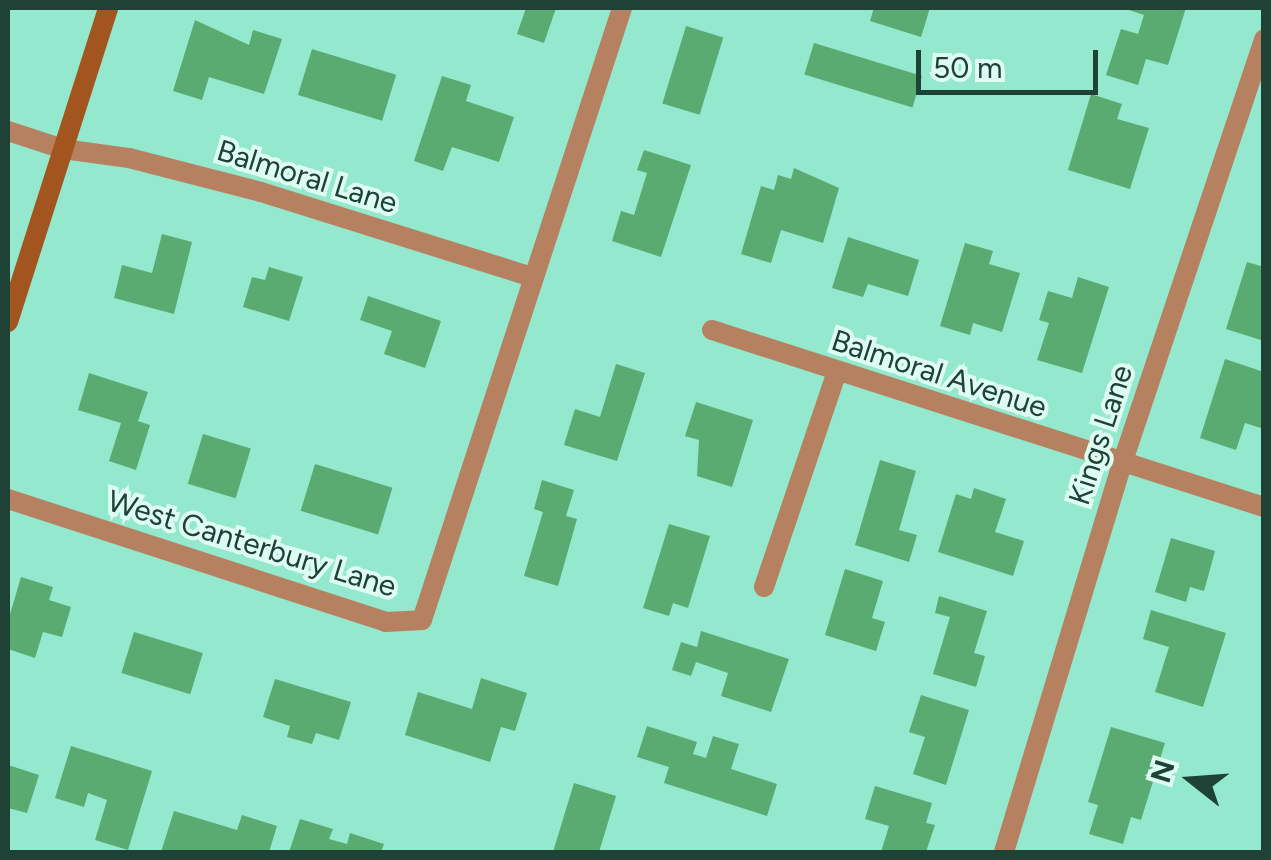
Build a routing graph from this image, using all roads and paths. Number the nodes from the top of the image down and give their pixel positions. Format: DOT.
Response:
graph roads {
  1 [pos="108,8"];
  2 [pos="622,8"];
  3 [pos="1264,39"];
  4 [pos="8,130"];
  5 [pos="62,149"];
  6 [pos="532,277"];
  7 [pos="8,322"];
  8 [pos="712,330"];
  9 [pos="836,374"];
  10 [pos="1122,464"];
  11 [pos="8,499"];
  12 [pos="1264,507"];
  13 [pos="764,588"];
  14 [pos="1004,852"];
  1 -- 5 [label="street"];
  2 -- 6 [label="street"];
  3 -- 10 [label="street, Kings Lane"];
  4 -- 5 [label="street, Balmoral Lane"];
  5 -- 6 [label="street, Balmoral Lane"];
  5 -- 7 [label="street"];
  6 -- 11 [label="street, West Canterbury Lane"];
  8 -- 9 [label="street, Balmoral Avenue"];
  9 -- 10 [label="street, Balmoral Avenue"];
  9 -- 13 [label="street"];
  10 -- 12 [label="street, Balmoral Avenue"];
  10 -- 14 [label="street, Kings Lane"];
}
